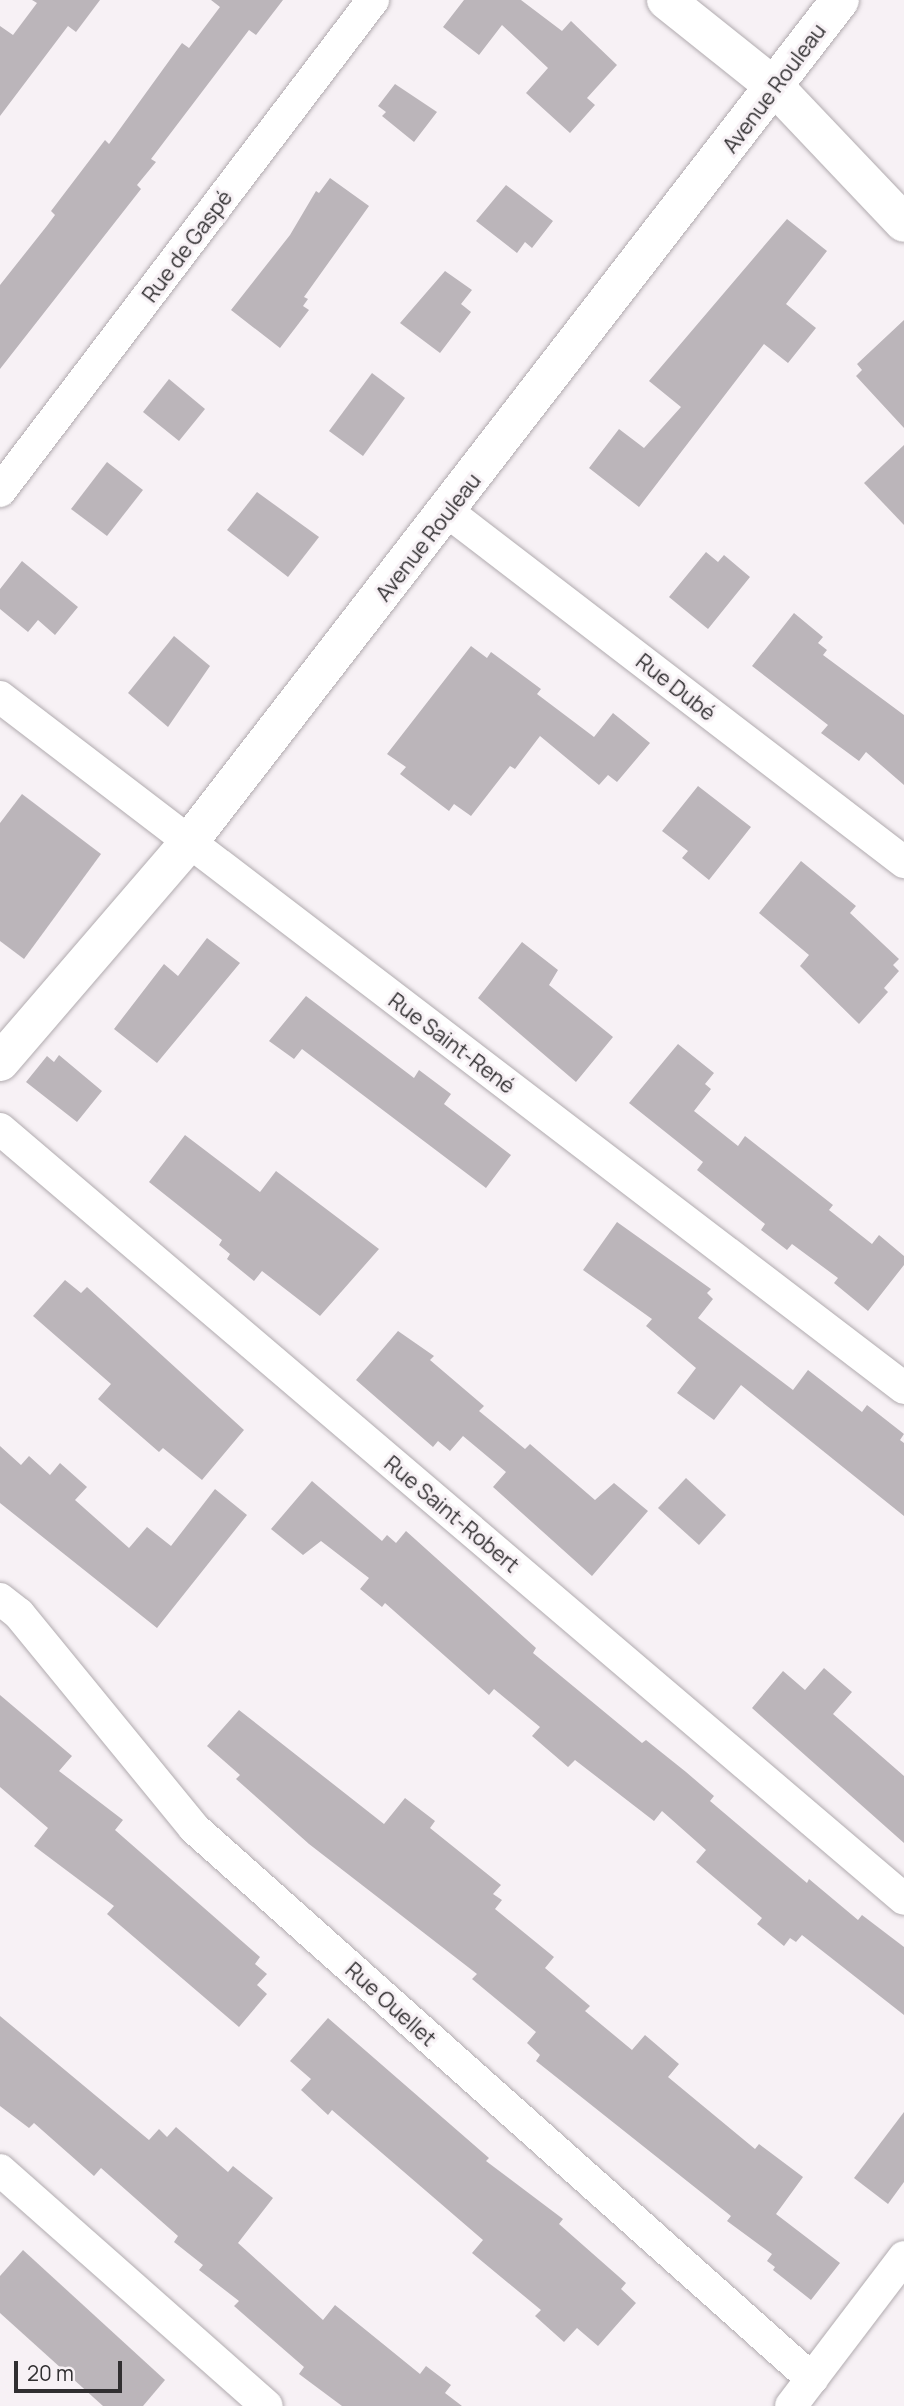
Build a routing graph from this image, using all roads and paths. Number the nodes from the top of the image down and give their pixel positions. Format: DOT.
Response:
graph roads {
  1 [pos="373,0"];
  2 [pos="666,0"];
  3 [pos="840,0"];
  4 [pos="775,87"];
  5 [pos="904,223"];
  6 [pos="0,491"];
  7 [pos="448,512"];
  8 [pos="0,697"];
  9 [pos="189,842"];
  10 [pos="904,862"];
  11 [pos="0,1062"];
  12 [pos="0,1129"];
  13 [pos="904,1388"];
  14 [pos="0,1599"];
  15 [pos="904,1899"];
  16 [pos="0,2170"];
  17 [pos="904,2257"];
  18 [pos="812,2379"];
  19 [pos="267,2406"];
  20 [pos="791,2406"];
  1 -- 6 [label="street, Rue de Gaspé"];
  2 -- 4 [label="street"];
  3 -- 4 [label="street, Avenue Rouleau"];
  4 -- 5 [label="street"];
  4 -- 7 [label="street, Avenue Rouleau"];
  7 -- 9 [label="street, Avenue Rouleau"];
  7 -- 10 [label="street, Rue Dubé"];
  8 -- 9 [label="street, Rue Saint-René"];
  9 -- 11 [label="street, Avenue Rouleau"];
  9 -- 13 [label="street, Rue Saint-René"];
  12 -- 15 [label="street, Rue Saint-Robert"];
  14 -- 18 [label="street, Rue Ouellet"];
  16 -- 19 [label="street"];
  17 -- 18 [label="street"];
  18 -- 20 [label="street"];
}
